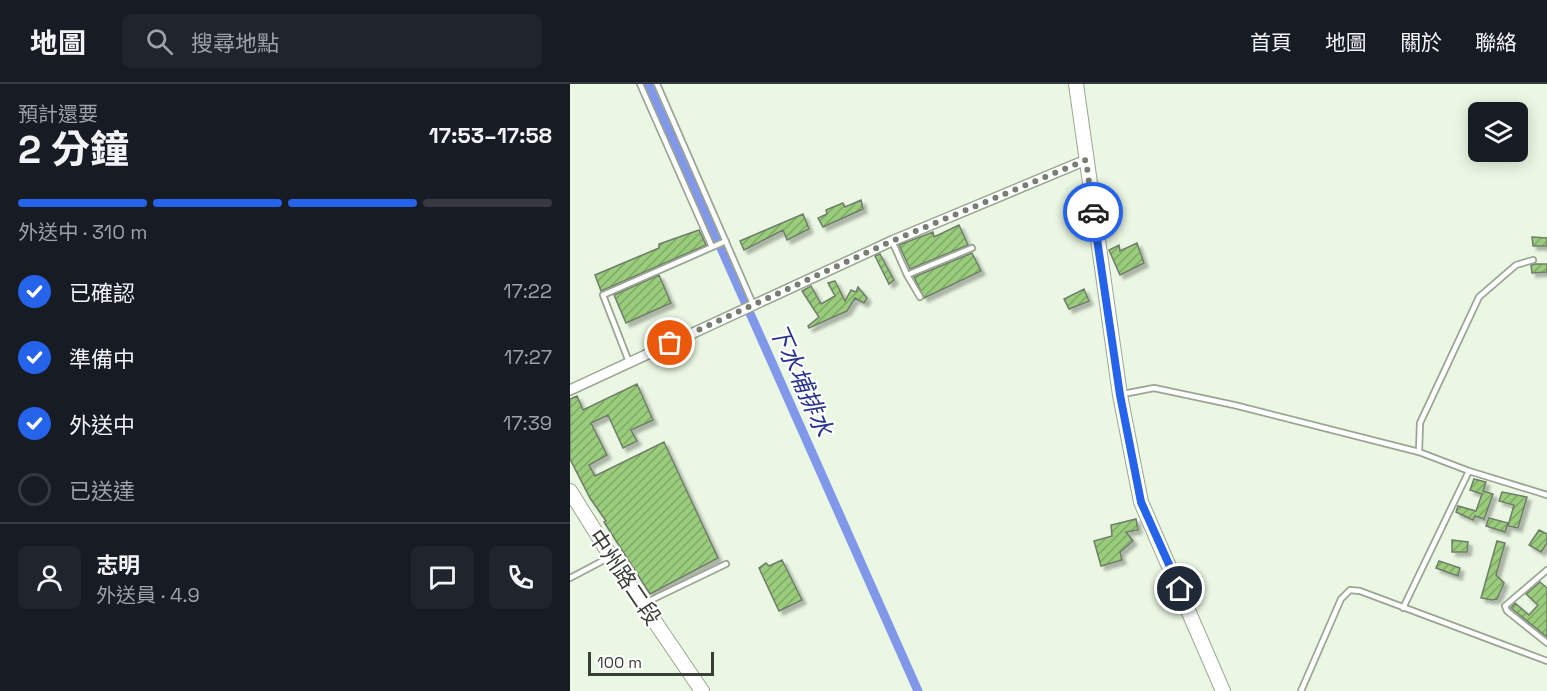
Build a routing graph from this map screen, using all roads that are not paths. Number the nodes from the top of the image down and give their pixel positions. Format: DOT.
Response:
graph roads {
  1 [pos="639,84"];
  2 [pos="657,84"];
  3 [pos="1076,84"];
  4 [pos="1086,160"];
  5 [pos="726,241"];
  6 [pos="892,241"];
  7 [pos="712,247"];
  8 [pos="972,248"];
  9 [pos="1533,260"];
  10 [pos="908,275"];
  11 [pos="920,297"];
  12 [pos="753,304"];
  13 [pos="629,362"];
  14 [pos="570,390"];
  15 [pos="1120,395"];
  16 [pos="1419,452"];
  17 [pos="1469,471"];
  18 [pos="570,491"];
  19 [pos="1547,495"];
  20 [pos="611,556"];
  21 [pos="726,564"];
  22 [pos="1547,570"];
  23 [pos="570,578"];
  24 [pos="643,604"];
  25 [pos="1403,608"];
  26 [pos="1547,643"];
  27 [pos="1547,661"];
  28 [pos="702,691"];
  29 [pos="1223,691"];
  30 [pos="1300,691"];
  1 -- 7 [label="lane"];
  2 -- 5 [label="lane"];
  3 -- 4 [label="street"];
  4 -- 6 [label="street"];
  4 -- 15 [label="street"];
  5 -- 7 [label="lane"];
  5 -- 12 [label="lane"];
  6 -- 10 [label="lane"];
  6 -- 12 [label="street"];
  7 -- 13 [label="lane"];
  8 -- 10 [label="lane"];
  9 -- 16 [label="lane"];
  10 -- 11 [label="lane"];
  12 -- 13 [label="street"];
  13 -- 14 [label="street"];
  15 -- 16 [label="lane"];
  15 -- 29 [label="street"];
  16 -- 17 [label="lane"];
  17 -- 19 [label="lane"];
  17 -- 25 [label="lane"];
  18 -- 20 [label="street, 中州路二段"];
  20 -- 23 [label="lane"];
  20 -- 24 [label="street, 中州路二段"];
  21 -- 24 [label="lane"];
  22 -- 26 [label="lane"];
  24 -- 28 [label="street, 中州路二段"];
  25 -- 27 [label="lane"];
  25 -- 30 [label="lane"];
}
